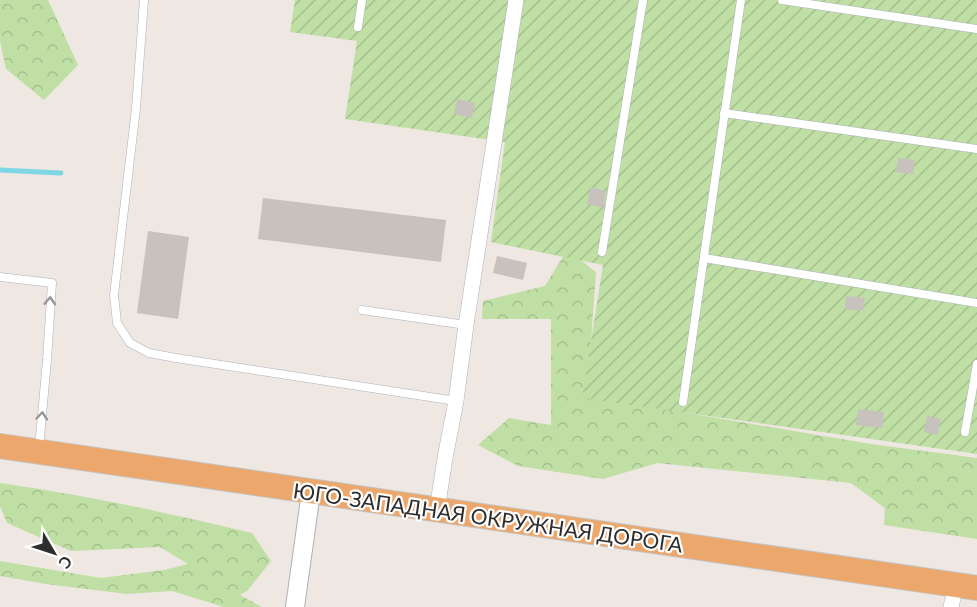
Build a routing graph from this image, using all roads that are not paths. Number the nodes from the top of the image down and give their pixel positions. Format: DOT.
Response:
graph roads {
  1 [pos="144,0"];
  2 [pos="362,0"];
  3 [pos="516,0"];
  4 [pos="643,0"];
  5 [pos="741,0"];
  6 [pos="782,0"];
  7 [pos="358,27"];
  8 [pos="977,30"];
  9 [pos="724,113"];
  10 [pos="977,149"];
  11 [pos="603,252"];
  12 [pos="704,258"];
  13 [pos="0,277"];
  14 [pos="977,303"];
  15 [pos="362,310"];
  16 [pos="466,325"];
  17 [pos="977,364"];
  18 [pos="456,401"];
  19 [pos="682,402"];
  20 [pos="965,432"];
  21 [pos="0,446"];
  22 [pos="39,452"];
  23 [pos="311,492"];
  24 [pos="437,510"];
  25 [pos="961,593"];
  26 [pos="295,607"];
  1 -- 18 [label="lane"];
  2 -- 7 [label="lane"];
  3 -- 16 [label="street"];
  4 -- 11 [label="lane"];
  5 -- 9 [label="lane"];
  6 -- 8 [label="lane"];
  9 -- 10 [label="lane"];
  9 -- 12 [label="lane"];
  12 -- 14 [label="lane"];
  12 -- 19 [label="lane"];
  22 -- 13 [label="lane, one-way"];
  15 -- 16 [label="lane"];
  16 -- 18 [label="street"];
  17 -- 20 [label="lane"];
  18 -- 24 [label="street"];
  21 -- 22 [label="highway, ЮГО-ЗАПАДНАЯ ОКРУЖНАЯ ДОРОГА"];
  22 -- 23 [label="highway, ЮГО-ЗАПАДНАЯ ОКРУЖНАЯ ДОРОГА"];
  23 -- 24 [label="highway, ЮГО-ЗАПАДНАЯ ОКРУЖНАЯ ДОРОГА"];
  23 -- 26 [label="street"];
  24 -- 25 [label="highway, ЮГО-ЗАПАДНАЯ ОКРУЖНАЯ ДОРОГА"];
}
